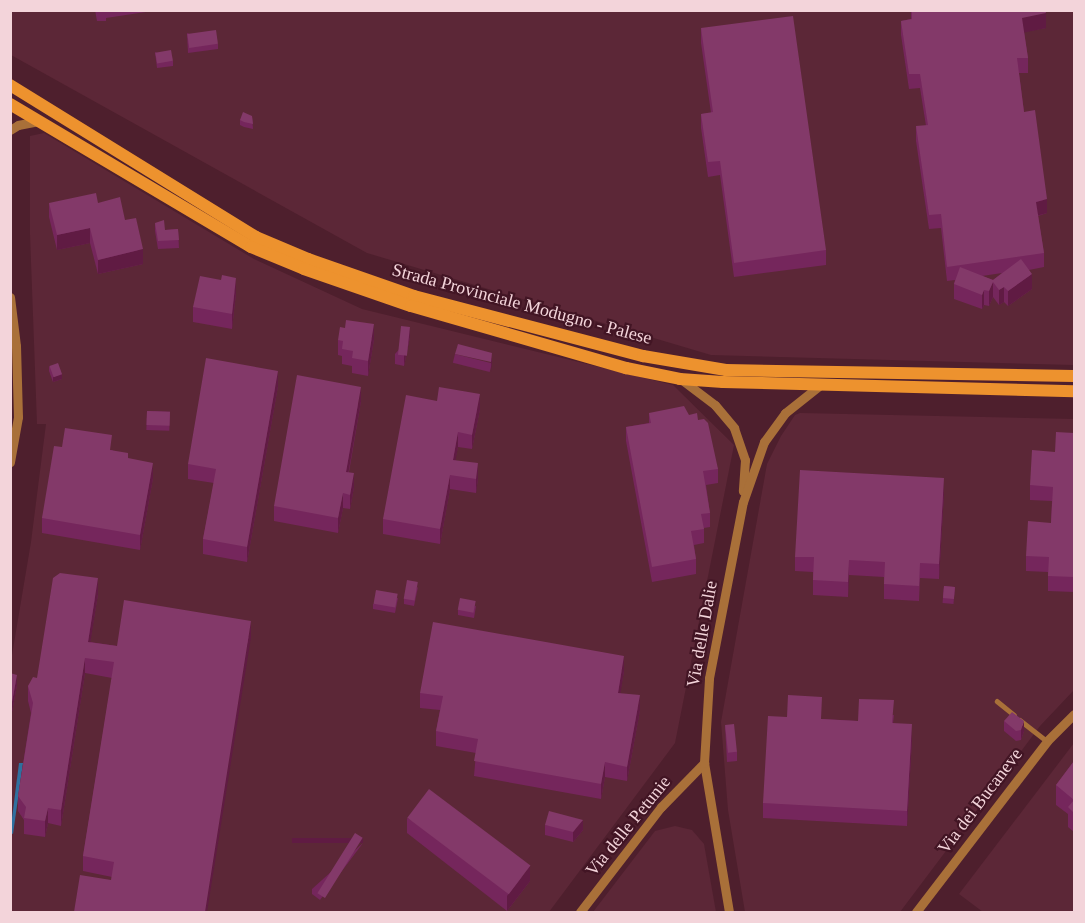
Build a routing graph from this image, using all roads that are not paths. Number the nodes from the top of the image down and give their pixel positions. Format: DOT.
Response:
graph roads {
  1 [pos="12,84"];
  2 [pos="10,104"];
  3 [pos="39,120"];
  4 [pos="10,130"];
  5 [pos="10,297"];
  6 [pos="1074,376"];
  7 [pos="680,379"];
  8 [pos="819,386"];
  9 [pos="1074,391"];
  10 [pos="10,462"];
  11 [pos="743,502"];
  12 [pos="997,701"];
  13 [pos="1074,714"];
  14 [pos="1047,741"];
  15 [pos="704,763"];
  16 [pos="580,912"];
  17 [pos="729,912"];
  18 [pos="916,912"];
  1 -- 6 [label="main road, Strada Provinciale Modugno - Palese"];
  2 -- 3 [label="main road, Strada Provinciale Modugno - Palese"];
  3 -- 4 [label="street"];
  3 -- 7 [label="main road, Strada Provinciale Modugno - Palese"];
  5 -- 10 [label="street"];
  7 -- 8 [label="main road, Strada Provinciale Modugno - Palese"];
  7 -- 11 [label="street"];
  8 -- 9 [label="main road, Strada Provinciale Modugno - Palese"];
  8 -- 11 [label="street, Via delle Dalie"];
  11 -- 15 [label="street, Via delle Dalie"];
  12 -- 14 [label="lane"];
  13 -- 14 [label="street, Via dei Bucaneve"];
  14 -- 18 [label="street, Via dei Bucaneve"];
  15 -- 16 [label="street, Via delle Petunie"];
  15 -- 17 [label="street, Via delle Dalie"];
}
